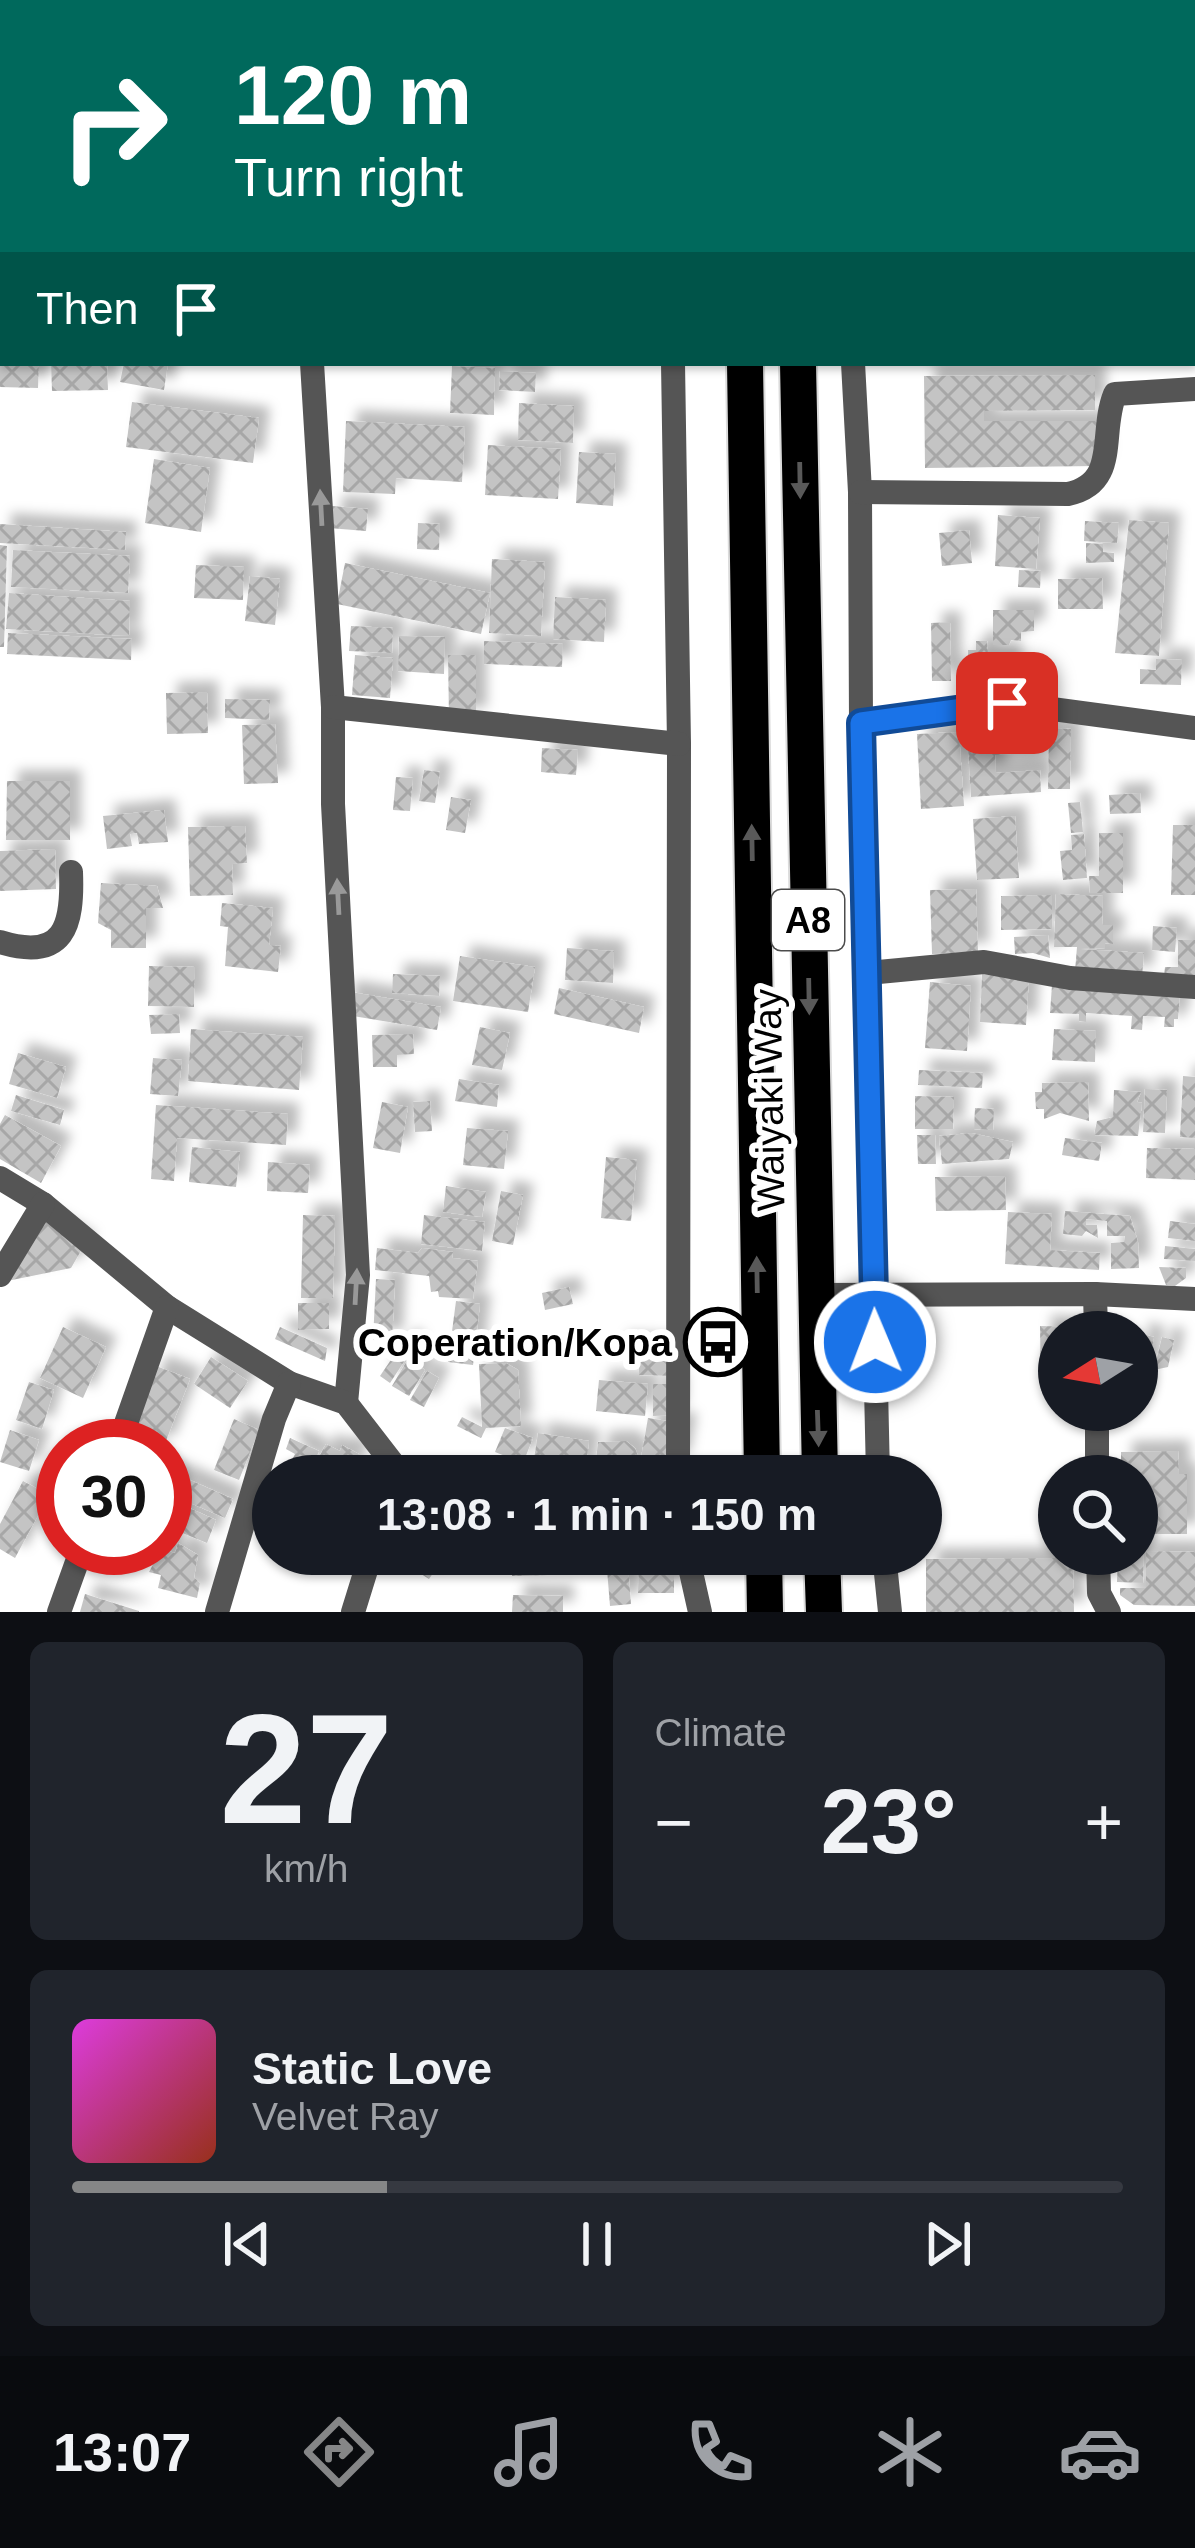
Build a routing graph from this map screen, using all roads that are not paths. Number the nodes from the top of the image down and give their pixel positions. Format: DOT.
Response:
graph roads {
  1 [pos="312,366"];
  2 [pos="673,366"];
  3 [pos="745,366"];
  4 [pos="798,366"];
  5 [pos="854,366"];
  6 [pos="1195,389"];
  7 [pos="860,492"];
  8 [pos="333,707"];
  9 [pos="861,723"];
  10 [pos="1195,728"];
  11 [pos="679,745"];
  12 [pos="71,872"];
  13 [pos="0,942"];
  14 [pos="868,973"];
  15 [pos="1195,987"];
  16 [pos="0,1178"];
  17 [pos="43,1204"];
  18 [pos="0,1275"];
  19 [pos="1095,1294"];
  20 [pos="814,1295"];
  21 [pos="874,1298"];
  22 [pos="1195,1299"];
  23 [pos="167,1306"];
  24 [pos="1095,1311"];
  25 [pos="290,1383"];
  26 [pos="346,1403"];
  27 [pos="127,1419"];
  28 [pos="386,1455"];
  29 [pos="679,1455"];
  30 [pos="762,1455"];
  31 [pos="819,1455"];
  32 [pos="878,1455"];
  33 [pos="72,1575"];
  34 [pos="364,1575"];
  35 [pos="692,1575"];
  36 [pos="764,1575"];
  37 [pos="823,1575"];
  38 [pos="886,1575"];
  39 [pos="1099,1575"];
  40 [pos="59,1612"];
  41 [pos="217,1612"];
  42 [pos="353,1612"];
  43 [pos="700,1612"];
  44 [pos="765,1612"];
  45 [pos="824,1612"];
  46 [pos="890,1612"];
  47 [pos="1109,1612"];
  8 -- 1 [label="street, one-way"];
  2 -- 11 [label="street"];
  30 -- 3 [label="highway, Waiyaki Way / A8, one-way"];
  4 -- 20 [label="highway, Waiyaki Way / A8, one-way"];
  5 -- 7 [label="street"];
  6 -- 7 [label="street"];
  7 -- 9 [label="street"];
  8 -- 11 [label="street"];
  26 -- 8 [label="street, one-way"];
  9 -- 10 [label="street"];
  9 -- 14 [label="street"];
  11 -- 29 [label="street"];
  12 -- 13 [label="street"];
  14 -- 15 [label="street"];
  14 -- 21 [label="street"];
  16 -- 17 [label="street"];
  17 -- 18 [label="street"];
  17 -- 23 [label="street"];
  19 -- 21 [label="street"];
  19 -- 22 [label="street"];
  19 -- 24 [label="street"];
  20 -- 21 [label="street"];
  20 -- 31 [label="highway, Waiyaki Way / A8, one-way"];
  21 -- 32 [label="street"];
  23 -- 25 [label="street"];
  23 -- 27 [label="street"];
  25 -- 26 [label="street"];
  25 -- 41 [label="street"];
  26 -- 28 [label="street"];
  33 -- 40 [label="street"];
  34 -- 42 [label="street"];
  35 -- 43 [label="street"];
  36 -- 44 [label="highway"];
  37 -- 45 [label="highway"];
  38 -- 46 [label="street"];
  39 -- 47 [label="street"];
}
